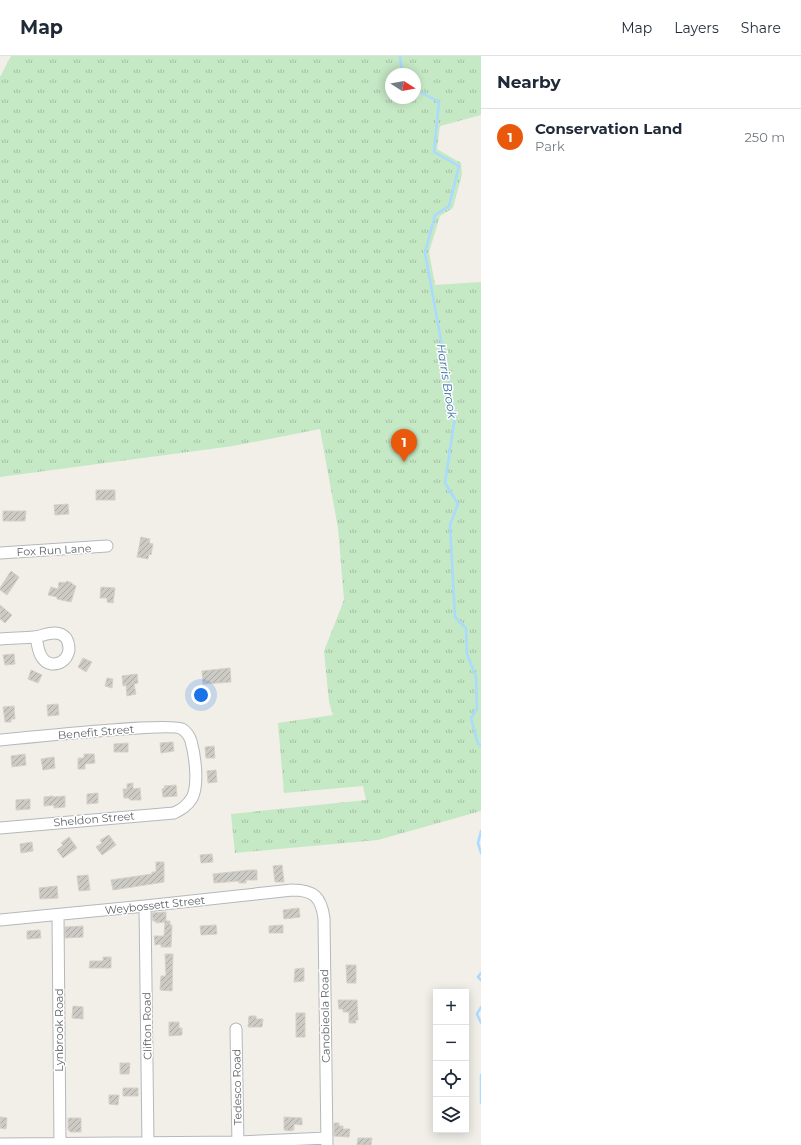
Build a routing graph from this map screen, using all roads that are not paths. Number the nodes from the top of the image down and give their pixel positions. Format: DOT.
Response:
graph roads {
  1 [pos="107,546"];
  2 [pos="0,553"];
  3 [pos="36,637"];
  4 [pos="0,639"];
  5 [pos="0,740"];
  6 [pos="187,806"];
  7 [pos="0,828"];
  8 [pos="309,892"];
  9 [pos="145,906"];
  10 [pos="58,915"];
  11 [pos="0,920"];
  12 [pos="236,1029"];
  13 [pos="327,1142"];
  14 [pos="238,1143"];
  15 [pos="0,1144"];
  16 [pos="60,1144"];
  17 [pos="148,1144"];
  1 -- 2 [label="street, Fox Run Lane"];
  3 -- 4 [label="street"];
  5 -- 6 [label="street, Benefit Street"];
  6 -- 7 [label="street, Sheldon Street"];
  8 -- 9 [label="street, Weybossett Street"];
  8 -- 13 [label="street, Canobieola Road"];
  9 -- 10 [label="street, Weybossett Street"];
  9 -- 17 [label="street, Clifton Road"];
  10 -- 11 [label="street, Weybossett Street"];
  10 -- 16 [label="street, Lynbrook Road"];
  12 -- 14 [label="street, Tedesco Road"];
  13 -- 14 [label="street"];
  14 -- 17 [label="street"];
  15 -- 16 [label="street"];
  16 -- 17 [label="street"];
}
